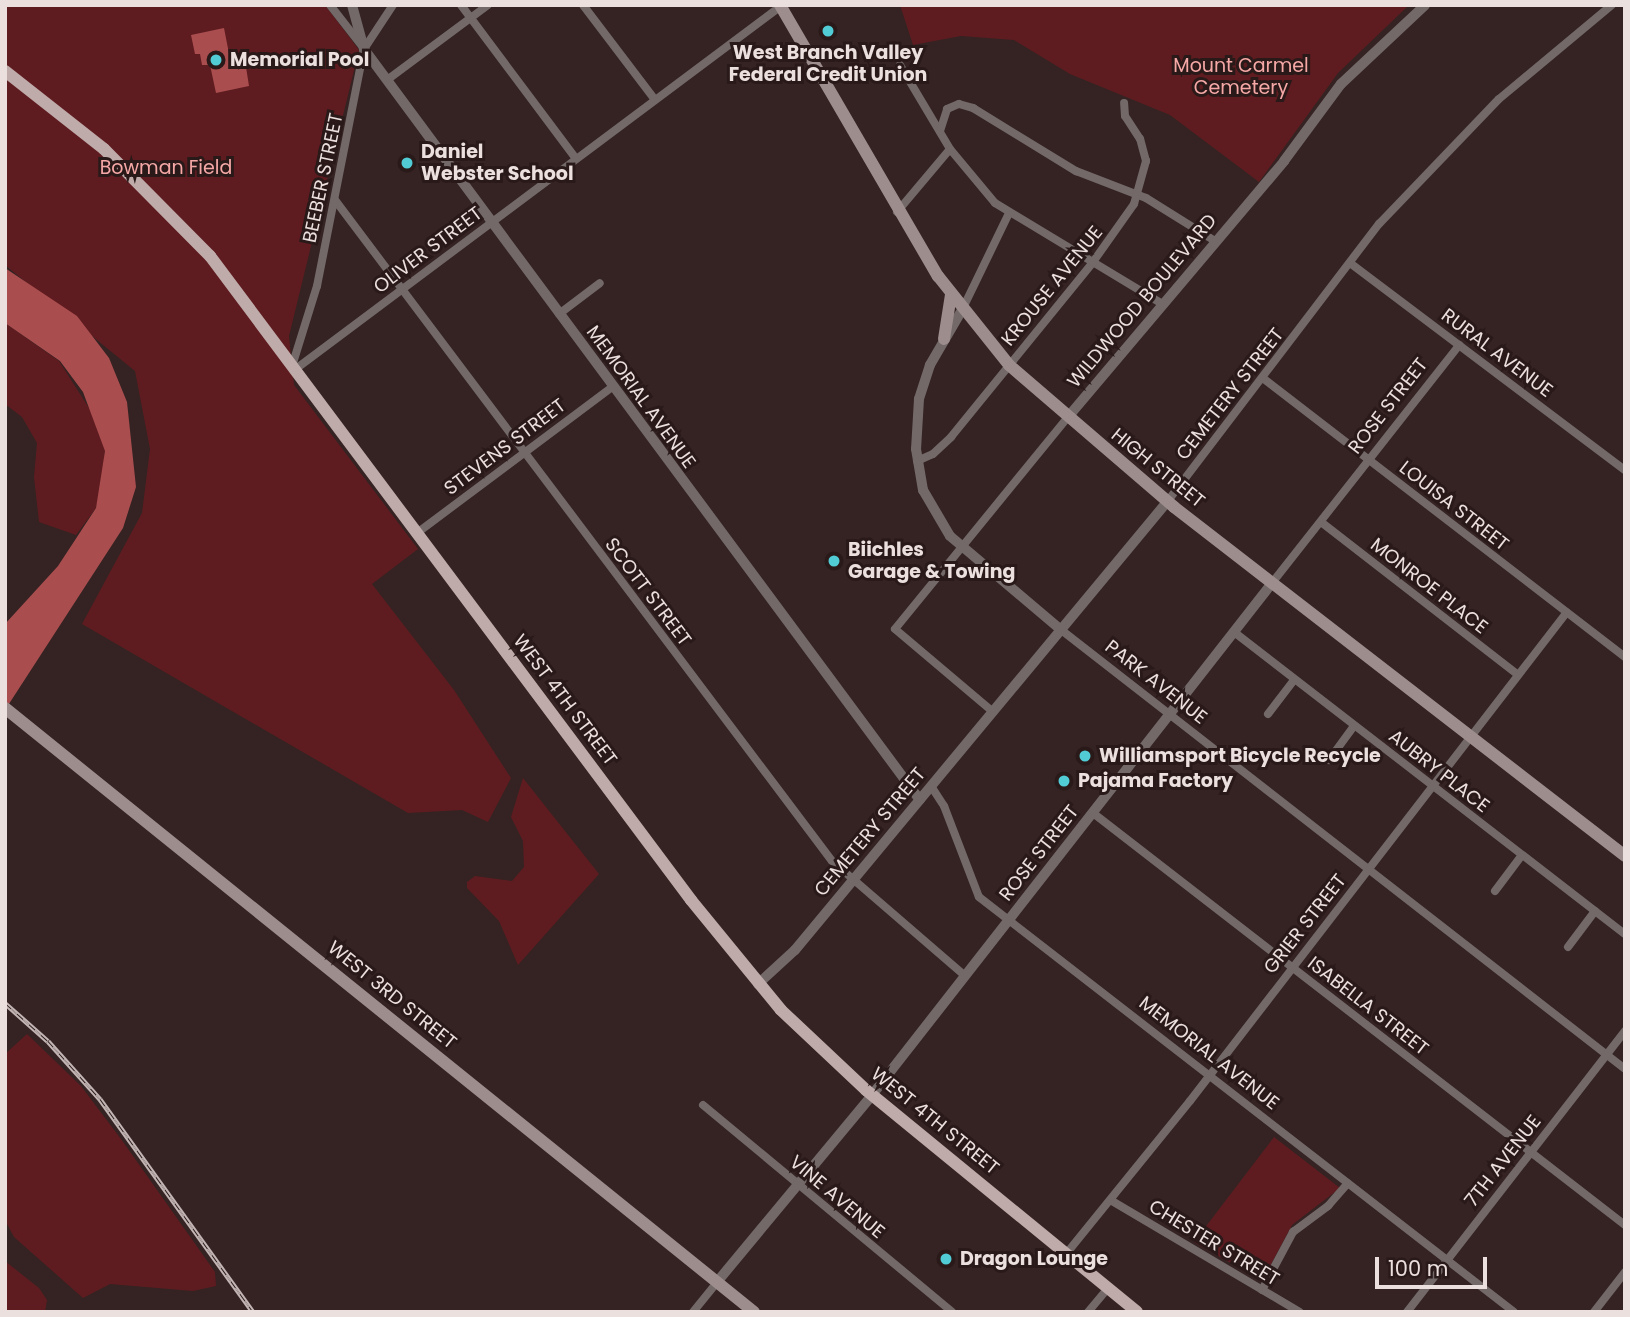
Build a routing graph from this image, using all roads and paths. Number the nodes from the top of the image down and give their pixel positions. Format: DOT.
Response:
graph roads {
  1 [pos="330,5"];
  2 [pos="352,5"];
  3 [pos="394,5"];
  4 [pos="461,5"];
  5 [pos="488,5"];
  6 [pos="583,5"];
  7 [pos="1425,5"];
  8 [pos="1612,5"];
  9 [pos="780,6"];
  10 [pos="471,18"];
  11 [pos="364,49"];
  12 [pos="900,65"];
  13 [pos="5,71"];
  14 [pos="387,80"];
  15 [pos="655,100"];
  16 [pos="1124,103"];
  17 [pos="940,131"];
  18 [pos="950,149"];
  19 [pos="576,159"];
  20 [pos="1138,195"];
  21 [pos="335,200"];
  22 [pos="897,212"];
  23 [pos="1009,213"];
  24 [pos="492,222"];
  25 [pos="1215,241"];
  26 [pos="1093,262"];
  27 [pos="1350,263"];
  28 [pos="600,284"];
  29 [pos="403,289"];
  30 [pos="951,295"];
  31 [pos="1164,304"];
  32 [pos="962,310"];
  33 [pos="559,314"];
  34 [pos="944,339"];
  35 [pos="1459,345"];
  36 [pos="295,365"];
  37 [pos="1009,365"];
  38 [pos="1264,379"];
  39 [pos="612,387"];
  40 [pos="1068,417"];
  41 [pos="524,453"];
  42 [pos="1369,460"];
  43 [pos="917,461"];
  44 [pos="1625,470"];
  45 [pos="1167,502"];
  46 [pos="1321,522"];
  47 [pos="417,533"];
  48 [pos="961,548"];
  49 [pos="1272,583"];
  50 [pos="1567,611"];
  51 [pos="1060,629"];
  52 [pos="1234,632"];
  53 [pos="1625,657"];
  54 [pos="1518,675"];
  55 [pos="1294,680"];
  56 [pos="5,708"];
  57 [pos="992,711"];
  58 [pos="1268,714"];
  59 [pos="1170,715"];
  60 [pos="1354,726"];
  61 [pos="1471,738"];
  62 [pos="1329,760"];
  63 [pos="932,786"];
  64 [pos="1433,786"];
  65 [pos="920,800"];
  66 [pos="1093,813"];
  67 [pos="1521,855"];
  68 [pos="1625,856"];
  69 [pos="1367,869"];
  70 [pos="852,882"];
  71 [pos="1496,889"];
  72 [pos="1595,911"];
  73 [pos="1009,920"];
  74 [pos="1625,934"];
  75 [pos="1568,947"];
  76 [pos="1292,967"];
  77 [pos="965,976"];
  78 [pos="758,984"];
  79 [pos="1625,1031"];
  80 [pos="1606,1055"];
  81 [pos="1625,1069"];
  82 [pos="1209,1075"];
  83 [pos="872,1095"];
  84 [pos="703,1105"];
  85 [pos="1530,1152"];
  86 [pos="1348,1183"];
  87 [pos="797,1184"];
  88 [pos="1112,1201"];
  89 [pos="1625,1225"];
  90 [pos="1066,1254"];
  91 [pos="1447,1260"];
  92 [pos="1625,1272"];
  93 [pos="717,1282"];
  94 [pos="1108,1288"];
  95 [pos="1262,1290"];
  96 [pos="693,1312"];
  97 [pos="754,1312"];
  98 [pos="952,1312"];
  99 [pos="1088,1312"];
  100 [pos="1137,1312"];
  101 [pos="1300,1312"];
  102 [pos="1407,1312"];
  103 [pos="1514,1312"];
  104 [pos="1594,1312"];
  1 -- 11 [label="street"];
  2 -- 11 [label="street, MEMORIAL AVENUE"];
  3 -- 11 [label="street, BEEBER STREET"];
  4 -- 10 [label="street"];
  5 -- 10 [label="street"];
  6 -- 15 [label="street"];
  7 -- 25 [label="street, WILDWOOD BOULEVARD"];
  8 -- 27 [label="street, CEMETERY STREET"];
  9 -- 15 [label="street, OLIVER STREET"];
  9 -- 22 [label="main road, HIGH STREET"];
  10 -- 14 [label="street"];
  10 -- 19 [label="street"];
  11 -- 14 [label="street, MEMORIAL AVENUE"];
  11 -- 21 [label="street, BEEBER STREET"];
  12 -- 17 [label="street"];
  13 -- 36 [label="main road, WEST 4TH STREET"];
  14 -- 24 [label="street, MEMORIAL AVENUE"];
  15 -- 19 [label="street, OLIVER STREET"];
  16 -- 20 [label="street, KROUSE AVENUE"];
  17 -- 18 [label="street"];
  17 -- 20 [label="street"];
  18 -- 22 [label="street"];
  18 -- 23 [label="street"];
  19 -- 24 [label="street, OLIVER STREET"];
  20 -- 25 [label="street"];
  20 -- 26 [label="street, KROUSE AVENUE"];
  21 -- 29 [label="street, SCOTT STREET"];
  21 -- 36 [label="street, BEEBER STREET"];
  22 -- 30 [label="main road, HIGH STREET"];
  23 -- 26 [label="street"];
  23 -- 32 [label="street, PARK AVENUE"];
  24 -- 29 [label="street, OLIVER STREET"];
  24 -- 33 [label="street, MEMORIAL AVENUE"];
  25 -- 31 [label="street, WILDWOOD BOULEVARD"];
  26 -- 31 [label="street"];
  26 -- 37 [label="street, KROUSE AVENUE"];
  27 -- 35 [label="street, RURAL AVENUE"];
  27 -- 38 [label="street, CEMETERY STREET"];
  28 -- 33 [label="street"];
  29 -- 36 [label="street, OLIVER STREET"];
  29 -- 41 [label="street, SCOTT STREET"];
  30 -- 32 [label="main road, HIGH STREET"];
  30 -- 34 [label="main road"];
  31 -- 40 [label="street, WILDWOOD BOULEVARD"];
  32 -- 34 [label="street, PARK AVENUE"];
  32 -- 37 [label="main road, HIGH STREET"];
  33 -- 39 [label="street, MEMORIAL AVENUE"];
  34 -- 43 [label="street, PARK AVENUE"];
  35 -- 42 [label="street, ROSE STREET"];
  35 -- 44 [label="street, RURAL AVENUE"];
  36 -- 47 [label="main road, WEST 4TH STREET"];
  37 -- 40 [label="main road, HIGH STREET"];
  37 -- 43 [label="street, KROUSE AVENUE"];
  38 -- 42 [label="street, LOUISA STREET"];
  38 -- 45 [label="street, CEMETERY STREET"];
  39 -- 41 [label="street, STEVENS STREET"];
  39 -- 65 [label="street, MEMORIAL AVENUE"];
  40 -- 45 [label="main road, HIGH STREET"];
  40 -- 48 [label="street, WILDWOOD BOULEVARD"];
  41 -- 47 [label="street, STEVENS STREET"];
  41 -- 70 [label="street, SCOTT STREET"];
  42 -- 46 [label="street, ROSE STREET"];
  42 -- 50 [label="street, LOUISA STREET"];
  43 -- 48 [label="street, PARK AVENUE"];
  45 -- 49 [label="main road, HIGH STREET"];
  45 -- 51 [label="street, CEMETERY STREET"];
  46 -- 49 [label="street, ROSE STREET"];
  46 -- 54 [label="street, MONROE PLACE"];
  47 -- 78 [label="main road, WEST 4TH STREET"];
  48 -- 51 [label="street, PARK AVENUE"];
  48 -- 57 [label="street, WILDWOOD BOULEVARD"];
  49 -- 52 [label="street, ROSE STREET"];
  49 -- 61 [label="main road, HIGH STREET"];
  50 -- 53 [label="street, LOUISA STREET"];
  50 -- 54 [label="street, GRIER STREET"];
  51 -- 57 [label="street, CEMETERY STREET"];
  51 -- 59 [label="street, PARK AVENUE"];
  52 -- 55 [label="street, AUBRY PLACE"];
  52 -- 59 [label="street, ROSE STREET"];
  54 -- 61 [label="street, GRIER STREET"];
  55 -- 58 [label="street"];
  55 -- 60 [label="street, AUBRY PLACE"];
  56 -- 93 [label="main road, WEST 3RD STREET"];
  57 -- 63 [label="street, CEMETERY STREET"];
  59 -- 66 [label="street, ROSE STREET"];
  59 -- 69 [label="street, PARK AVENUE"];
  60 -- 62 [label="street"];
  60 -- 64 [label="street, AUBRY PLACE"];
  61 -- 64 [label="street, GRIER STREET"];
  61 -- 68 [label="main road, HIGH STREET"];
  63 -- 65 [label="street, CEMETERY STREET"];
  63 -- 73 [label="street, MEMORIAL AVENUE"];
  64 -- 67 [label="street, AUBRY PLACE"];
  64 -- 69 [label="street, GRIER STREET"];
  65 -- 70 [label="street, CEMETERY STREET"];
  66 -- 73 [label="street, ROSE STREET"];
  66 -- 76 [label="street, ISABELLA STREET"];
  67 -- 71 [label="street"];
  67 -- 72 [label="street, AUBRY PLACE"];
  69 -- 76 [label="street, GRIER STREET"];
  69 -- 80 [label="street, PARK AVENUE"];
  70 -- 77 [label="street, SCOTT STREET"];
  70 -- 78 [label="street, CEMETERY STREET"];
  72 -- 74 [label="street, AUBRY PLACE"];
  72 -- 75 [label="street"];
  73 -- 77 [label="street, ROSE STREET"];
  73 -- 82 [label="street, MEMORIAL AVENUE"];
  76 -- 82 [label="street, GRIER STREET"];
  76 -- 85 [label="street, ISABELLA STREET"];
  77 -- 83 [label="street, ROSE STREET"];
  78 -- 83 [label="main road, WEST 4TH STREET"];
  79 -- 80 [label="street, 7TH AVENUE"];
  80 -- 81 [label="street, PARK AVENUE"];
  80 -- 85 [label="street, 7TH AVENUE"];
  82 -- 86 [label="street, MEMORIAL AVENUE"];
  82 -- 88 [label="street, GRIER STREET"];
  83 -- 87 [label="street, ROSE STREET"];
  83 -- 90 [label="main road, WEST 4TH STREET"];
  84 -- 87 [label="street, VINE AVENUE"];
  85 -- 89 [label="street, ISABELLA STREET"];
  85 -- 91 [label="street, 7TH AVENUE"];
  86 -- 91 [label="street, MEMORIAL AVENUE"];
  86 -- 95 [label="street"];
  87 -- 93 [label="street, ROSE STREET"];
  87 -- 98 [label="street, VINE AVENUE"];
  88 -- 90 [label="street, GRIER STREET"];
  88 -- 95 [label="street, CHESTER STREET"];
  90 -- 94 [label="main road, WEST 4TH STREET"];
  91 -- 102 [label="street, 7TH AVENUE"];
  91 -- 103 [label="street, MEMORIAL AVENUE"];
  92 -- 104 [label="street"];
  93 -- 96 [label="street, ROSE STREET"];
  93 -- 97 [label="main road, WEST 3RD STREET"];
  94 -- 99 [label="street"];
  94 -- 100 [label="main road, WEST 4TH STREET"];
  95 -- 101 [label="street, CHESTER STREET"];
}
